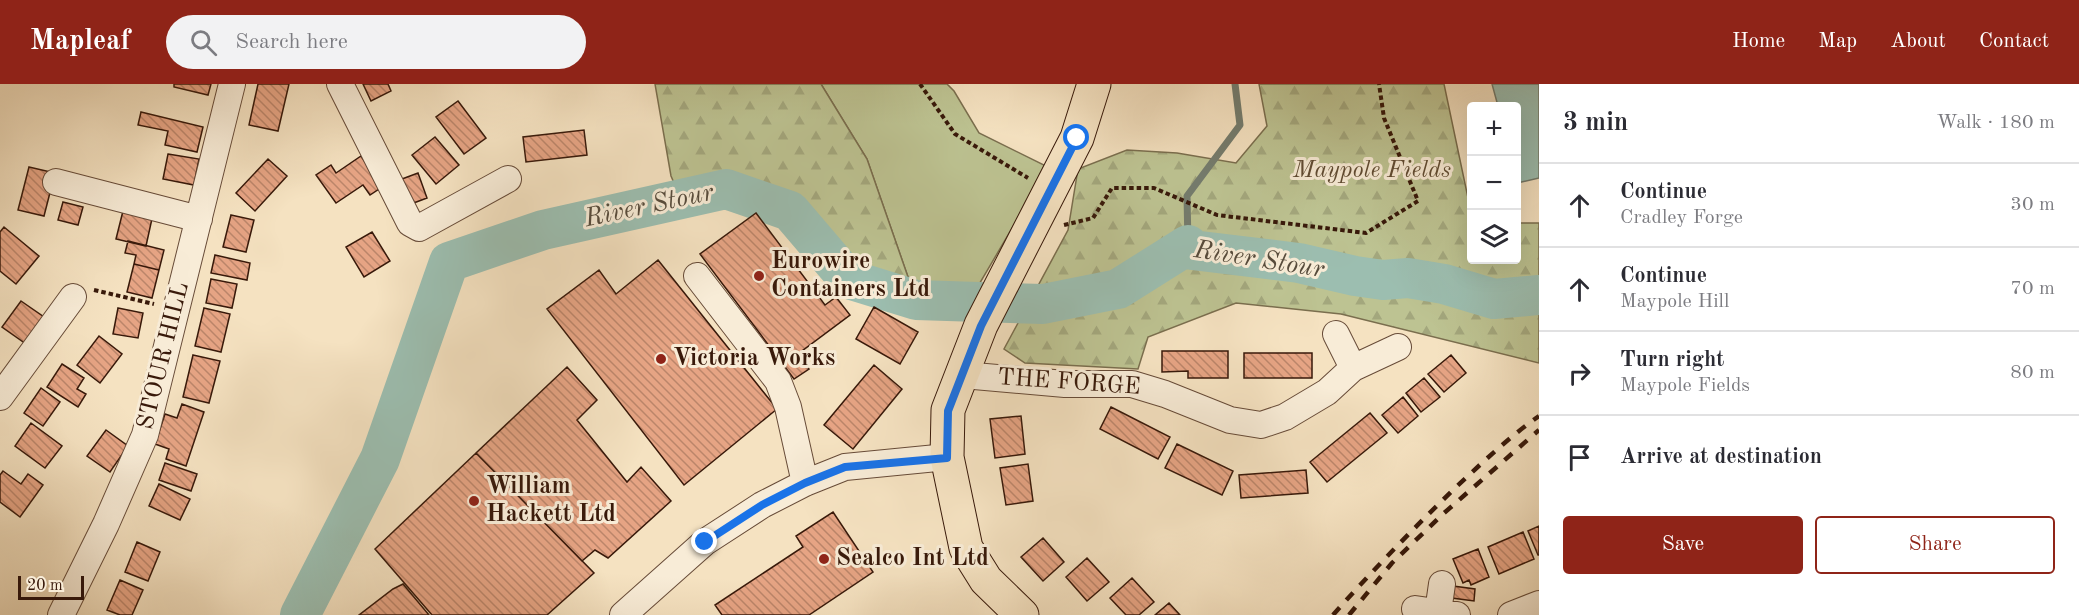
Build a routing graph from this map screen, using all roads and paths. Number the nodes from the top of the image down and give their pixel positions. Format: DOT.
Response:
graph roads {
  1 [pos="232,84"];
  2 [pos="340,84"];
  3 [pos="920,84"];
  4 [pos="1094,84"];
  5 [pos="1379,84"];
  6 [pos="508,179"];
  7 [pos="56,182"];
  8 [pos="1050,192"];
  9 [pos="199,219"];
  10 [pos="1029,233"];
  11 [pos="697,276"];
  12 [pos="73,297"];
  13 [pos="177,308"];
  14 [pos="1336,334"];
  15 [pos="1398,346"];
  16 [pos="1353,368"];
  17 [pos="963,375"];
  18 [pos="0,397"];
  19 [pos="947,458"];
  20 [pos="805,483"];
  21 [pos="1442,584"];
  22 [pos="1539,604"];
  23 [pos="1437,612"];
  24 [pos="61,615"];
  25 [pos="623,615"];
  26 [pos="1022,615"];
  27 [pos="1511,615"];
  1 -- 9 [label="street, STOUR HILL"];
  2 -- 6 [label="street"];
  3 -- 8 [label="path"];
  4 -- 8 [label="main road"];
  5 -- 10 [label="path"];
  7 -- 9 [label="street"];
  8 -- 10 [label="main road"];
  9 -- 13 [label="street, STOUR HILL"];
  10 -- 17 [label="main road"];
  11 -- 20 [label="street"];
  12 -- 13 [label="path"];
  12 -- 18 [label="street"];
  13 -- 24 [label="street, STOUR HILL"];
  14 -- 16 [label="street"];
  15 -- 16 [label="street, THE FORGE"];
  16 -- 17 [label="street, THE FORGE"];
  17 -- 19 [label="main road"];
  19 -- 20 [label="street"];
  19 -- 26 [label="main road"];
  20 -- 25 [label="street"];
  21 -- 23 [label="street"];
  22 -- 27 [label="street"];
}
